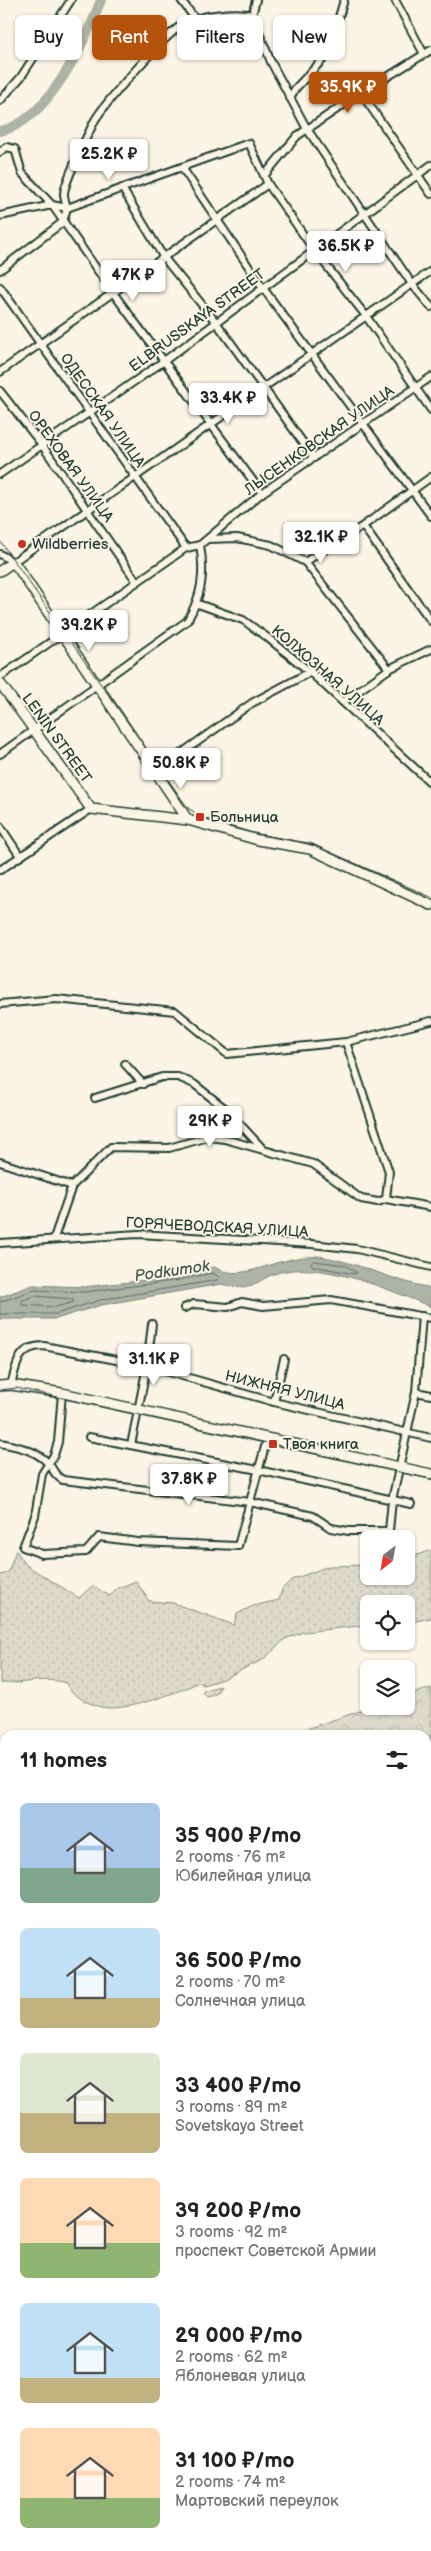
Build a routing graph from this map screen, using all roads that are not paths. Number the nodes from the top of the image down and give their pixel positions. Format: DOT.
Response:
graph roads {
  1 [pos="71,0"];
  2 [pos="181,0"];
  3 [pos="256,0"];
  4 [pos="344,0"];
  5 [pos="395,0"];
  6 [pos="192,15"];
  7 [pos="219,15"];
  8 [pos="252,15"];
  9 [pos="177,30"];
  10 [pos="263,42"];
  11 [pos="431,50"];
  12 [pos="424,54"];
  13 [pos="361,93"];
  14 [pos="290,98"];
  15 [pos="0,101"];
  16 [pos="307,129"];
  17 [pos="0,152"];
  18 [pos="431,165"];
  19 [pos="183,168"];
  20 [pos="416,175"];
  21 [pos="264,176"];
  22 [pos="268,184"];
  23 [pos="122,188"];
  24 [pos="431,194"];
  25 [pos="52,205"];
  26 [pos="67,208"];
  27 [pos="365,213"];
  28 [pos="0,216"];
  29 [pos="216,221"];
  30 [pos="63,222"];
  31 [pos="314,250"];
  32 [pos="164,258"];
  33 [pos="0,270"];
  34 [pos="431,271"];
  35 [pos="412,284"];
  36 [pos="0,287"];
  37 [pos="263,288"];
  38 [pos="114,294"];
  39 [pos="431,307"];
  40 [pos="366,316"];
  41 [pos="216,322"];
  42 [pos="42,345"];
  43 [pos="312,354"];
  44 [pos="164,361"];
  45 [pos="0,372"];
  46 [pos="431,377"];
  47 [pos="263,387"];
  48 [pos="416,388"];
  49 [pos="0,391"];
  50 [pos="431,410"];
  51 [pos="90,411"];
  52 [pos="364,423"];
  53 [pos="211,424"];
  54 [pos="42,445"];
  55 [pos="314,458"];
  56 [pos="0,474"];
  57 [pos="134,477"];
  58 [pos="431,477"];
  59 [pos="412,490"];
  60 [pos="262,492"];
  61 [pos="88,510"];
  62 [pos="431,516"];
  63 [pos="363,526"];
  64 [pos="208,539"];
  65 [pos="200,545"];
  66 [pos="186,548"];
  67 [pos="0,554"];
  68 [pos="13,562"];
  69 [pos="305,562"];
  70 [pos="0,571"];
  71 [pos="137,582"];
  72 [pos="198,604"];
  73 [pos="431,621"];
  74 [pos="62,633"];
  75 [pos="431,649"];
  76 [pos="389,669"];
  77 [pos="310,672"];
  78 [pos="0,677"];
  79 [pos="0,683"];
  80 [pos="97,684"];
  81 [pos="343,702"];
  82 [pos="34,728"];
  83 [pos="0,754"];
  84 [pos="155,772"];
  85 [pos="431,783"];
  86 [pos="91,809"];
  87 [pos="188,820"];
  88 [pos="0,826"];
  89 [pos="20,856"];
  90 [pos="0,870"];
  91 [pos="431,905"];
  92 [pos="0,1004"];
  93 [pos="431,1021"];
  94 [pos="346,1042"];
  95 [pos="125,1064"];
  96 [pos="143,1084"];
  97 [pos="95,1098"];
  98 [pos="261,1148"];
  99 [pos="0,1162"];
  100 [pos="72,1186"];
  101 [pos="386,1199"];
  102 [pos="431,1207"];
  103 [pos="54,1238"];
  104 [pos="0,1243"];
  105 [pos="431,1267"];
  106 [pos="184,1308"];
  107 [pos="422,1316"];
  108 [pos="431,1318"];
  109 [pos="152,1324"];
  110 [pos="284,1359"];
  111 [pos="147,1366"];
  112 [pos="11,1385"];
  113 [pos="0,1386"];
  114 [pos="416,1392"];
  115 [pos="62,1393"];
  116 [pos="431,1395"];
  117 [pos="274,1402"];
  118 [pos="138,1410"];
  119 [pos="408,1434"];
  120 [pos="89,1438"];
  121 [pos="431,1438"];
  122 [pos="267,1439"];
  123 [pos="0,1443"];
  124 [pos="131,1445"];
  125 [pos="50,1464"];
  126 [pos="400,1467"];
  127 [pos="258,1470"];
  128 [pos="431,1474"];
  129 [pos="392,1500"];
  130 [pos="250,1502"];
  131 [pos="411,1504"];
  1 -- 15 [label="street"];
  2 -- 6 [label="street"];
  3 -- 8 [label="street"];
  4 -- 14 [label="street"];
  5 -- 12 [label="street"];
  7 -- 8 [label="street"];
  9 -- 26 [label="street"];
  10 -- 14 [label="street"];
  11 -- 12 [label="street"];
  12 -- 13 [label="street"];
  13 -- 16 [label="street"];
  13 -- 20 [label="street"];
  14 -- 16 [label="street"];
  16 -- 21 [label="street"];
  16 -- 27 [label="street"];
  17 -- 25 [label="street"];
  18 -- 20 [label="street, ELBRUSSKAYA STREET"];
  19 -- 21 [label="street"];
  19 -- 23 [label="street"];
  19 -- 29 [label="street"];
  20 -- 24 [label="street"];
  20 -- 27 [label="street, ELBRUSSKAYA STREET"];
  21 -- 22 [label="street"];
  22 -- 29 [label="street"];
  22 -- 31 [label="street"];
  23 -- 26 [label="street"];
  23 -- 32 [label="street"];
  25 -- 26 [label="street"];
  25 -- 28 [label="street"];
  25 -- 30 [label="street"];
  26 -- 30 [label="street"];
  27 -- 31 [label="street, ELBRUSSKAYA STREET"];
  27 -- 35 [label="street"];
  29 -- 32 [label="street"];
  29 -- 37 [label="street"];
  30 -- 33 [label="street"];
  30 -- 38 [label="street"];
  31 -- 37 [label="street, ELBRUSSKAYA STREET"];
  31 -- 40 [label="street"];
  32 -- 38 [label="street"];
  32 -- 41 [label="street"];
  34 -- 35 [label="street"];
  35 -- 39 [label="street"];
  35 -- 40 [label="street"];
  36 -- 42 [label="street, ОДЕССКАЯ УЛИЦА"];
  37 -- 41 [label="street, ELBRUSSKAYA STREET"];
  37 -- 43 [label="street"];
  38 -- 42 [label="street"];
  38 -- 44 [label="street"];
  40 -- 43 [label="street"];
  40 -- 48 [label="street"];
  41 -- 44 [label="street, ELBRUSSKAYA STREET"];
  41 -- 47 [label="street"];
  42 -- 45 [label="street"];
  42 -- 51 [label="street, ОДЕССКАЯ УЛИЦА"];
  43 -- 47 [label="street"];
  43 -- 52 [label="street"];
  44 -- 51 [label="street, ELBRUSSKAYA STREET"];
  44 -- 53 [label="street"];
  46 -- 48 [label="street, ЛЫСЕНКОВСКАЯ УЛИЦА"];
  47 -- 53 [label="street"];
  47 -- 55 [label="street"];
  48 -- 50 [label="street"];
  48 -- 52 [label="street, ЛЫСЕНКОВСКАЯ УЛИЦА"];
  49 -- 54 [label="street, ОРЕХОВАЯ УЛИЦА"];
  51 -- 54 [label="street, ELBRUSSKAYA STREET"];
  51 -- 57 [label="street, ОДЕССКАЯ УЛИЦА"];
  52 -- 55 [label="street, ЛЫСЕНКОВСКАЯ УЛИЦА"];
  52 -- 59 [label="street"];
  53 -- 57 [label="street"];
  53 -- 60 [label="street"];
  54 -- 56 [label="street, ELBRUSSKAYA STREET"];
  54 -- 61 [label="street, ОРЕХОВАЯ УЛИЦА"];
  55 -- 60 [label="street, ЛЫСЕНКОВСКАЯ УЛИЦА"];
  57 -- 61 [label="street"];
  57 -- 66 [label="street, ОДЕССКАЯ УЛИЦА"];
  58 -- 59 [label="street"];
  59 -- 62 [label="street"];
  59 -- 63 [label="street"];
  60 -- 64 [label="street, ЛЫСЕНКОВСКАЯ УЛИЦА"];
  61 -- 68 [label="street"];
  61 -- 71 [label="street, ОРЕХОВАЯ УЛИЦА"];
  63 -- 69 [label="street"];
  63 -- 73 [label="street"];
  64 -- 65 [label="street, ЛЫСЕНКОВСКАЯ УЛИЦА"];
  64 -- 69 [label="street"];
  65 -- 66 [label="street, ЛЫСЕНКОВСКАЯ УЛИЦА"];
  65 -- 72 [label="street"];
  66 -- 71 [label="street, ЛЫСЕНКОВСКАЯ УЛИЦА"];
  67 -- 68 [label="street"];
  68 -- 70 [label="main road"];
  68 -- 74 [label="main road"];
  69 -- 76 [label="street"];
  71 -- 74 [label="street, ЛЫСЕНКОВСКАЯ УЛИЦА"];
  72 -- 77 [label="street, КОЛХОЗНАЯ УЛИЦА"];
  72 -- 80 [label="street"];
  74 -- 78 [label="street, ЛЫСЕНКОВСКАЯ УЛИЦА"];
  74 -- 80 [label="main road"];
  75 -- 76 [label="street"];
  76 -- 81 [label="street"];
  77 -- 81 [label="street, КОЛХОЗНАЯ УЛИЦА"];
  77 -- 84 [label="street"];
  79 -- 82 [label="main road, LENIN STREET"];
  80 -- 82 [label="street"];
  80 -- 84 [label="main road"];
  81 -- 85 [label="street, КОЛХОЗНАЯ УЛИЦА"];
  82 -- 83 [label="street"];
  82 -- 86 [label="main road, LENIN STREET"];
  84 -- 87 [label="main road"];
  86 -- 87 [label="main road"];
  86 -- 89 [label="street"];
  87 -- 91 [label="main road"];
  88 -- 89 [label="street"];
  89 -- 90 [label="street"];
  92 -- 94 [label="street"];
  93 -- 94 [label="street"];
  94 -- 101 [label="street"];
  95 -- 96 [label="street"];
  96 -- 97 [label="street"];
  96 -- 98 [label="street"];
  98 -- 100 [label="street"];
  98 -- 101 [label="street"];
  99 -- 100 [label="street"];
  100 -- 103 [label="street"];
  101 -- 102 [label="street"];
  103 -- 104 [label="street, ГОРЯЧЕВОДСКАЯ УЛИЦА"];
  103 -- 105 [label="street, ГОРЯЧЕВОДСКАЯ УЛИЦА"];
  106 -- 107 [label="street"];
  107 -- 108 [label="street"];
  107 -- 114 [label="street"];
  109 -- 111 [label="street"];
  110 -- 117 [label="street"];
  111 -- 112 [label="street, НИЖНЯЯ УЛИЦА"];
  111 -- 117 [label="street, НИЖНЯЯ УЛИЦА"];
  111 -- 118 [label="street"];
  112 -- 113 [label="main road"];
  112 -- 115 [label="main road"];
  114 -- 116 [label="street"];
  114 -- 119 [label="street"];
  115 -- 118 [label="main road"];
  115 -- 125 [label="street"];
  117 -- 119 [label="street, НИЖНЯЯ УЛИЦА"];
  118 -- 122 [label="main road"];
  118 -- 124 [label="street"];
  119 -- 121 [label="street, НИЖНЯЯ УЛИЦА"];
  119 -- 126 [label="street"];
  120 -- 124 [label="street"];
  122 -- 126 [label="main road"];
  122 -- 127 [label="street"];
  123 -- 125 [label="street"];
  124 -- 127 [label="street"];
  125 -- 130 [label="street"];
  125 -- 130 [label="street"];
  126 -- 128 [label="main road"];
  126 -- 129 [label="street"];
  127 -- 129 [label="street"];
  127 -- 130 [label="street"];
  129 -- 130 [label="street"];
  129 -- 131 [label="street"];
}
